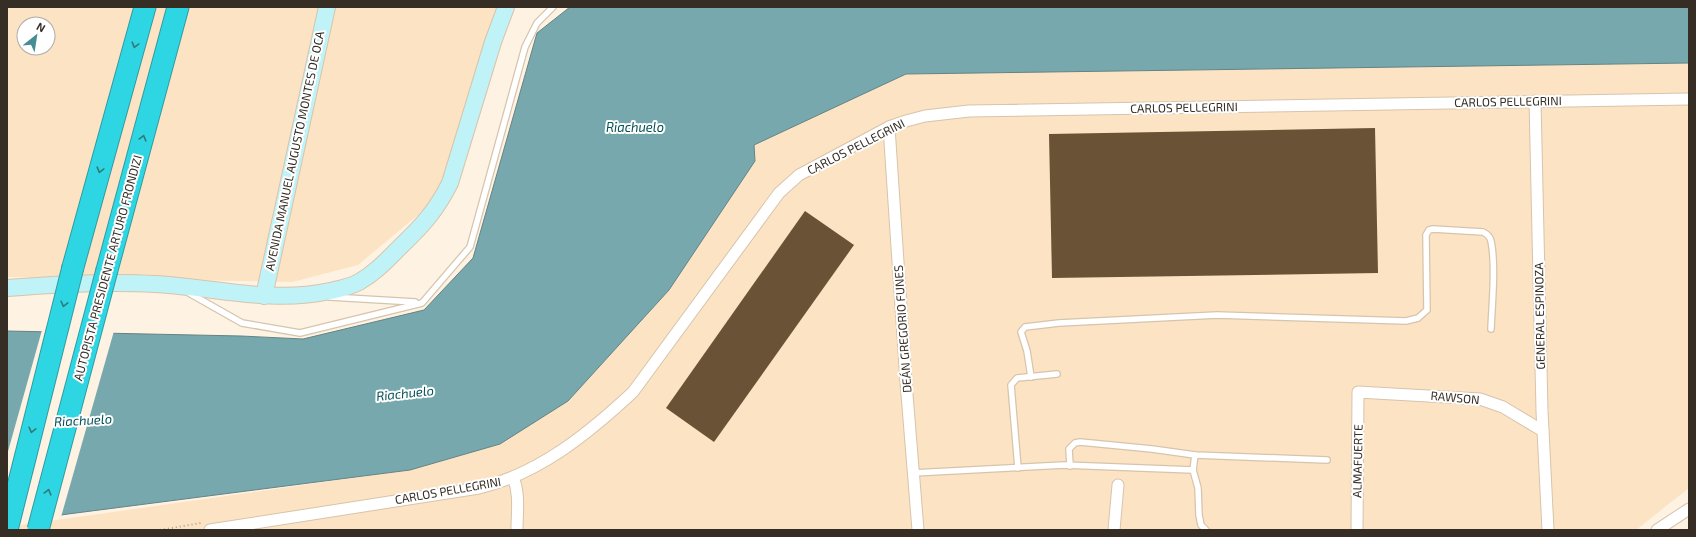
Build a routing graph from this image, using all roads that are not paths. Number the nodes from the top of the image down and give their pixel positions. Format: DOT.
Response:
graph roads {
  1 [pos="145,7"];
  2 [pos="179,7"];
  3 [pos="327,7"];
  4 [pos="506,7"];
  5 [pos="553,7"];
  6 [pos="1689,99"];
  7 [pos="1535,101"];
  8 [pos="889,127"];
  9 [pos="178,286"];
  10 [pos="7,288"];
  11 [pos="303,295"];
  12 [pos="264,296"];
  13 [pos="422,303"];
  14 [pos="1491,329"];
  15 [pos="1057,374"];
  16 [pos="1031,377"];
  17 [pos="1358,392"];
  18 [pos="1543,430"];
  19 [pos="1195,455"];
  20 [pos="1327,460"];
  21 [pos="1070,466"];
  22 [pos="1018,468"];
  23 [pos="1194,470"];
  24 [pos="914,473"];
  25 [pos="513,478"];
  26 [pos="1118,485"];
  27 [pos="1689,509"];
  28 [pos="7,530"];
  29 [pos="38,530"];
  30 [pos="210,530"];
  31 [pos="517,530"];
  32 [pos="918,530"];
  33 [pos="1114,530"];
  34 [pos="1206,530"];
  35 [pos="1357,530"];
  36 [pos="1548,530"];
  37 [pos="1657,530"];
  1 -- 28 [label="highway, one-way, bridge"];
  29 -- 2 [label="highway, AUTOPISTA PRESIDENTE ARTURO FRONDIZI, one-way, bridge"];
  3 -- 12 [label="main road, AVENIDA MANUEL AUGUSTO MONTES DE OCA"];
  4 -- 11 [label="main road"];
  5 -- 13 [label="lane"];
  6 -- 7 [label="street, CARLOS PELLEGRINI"];
  7 -- 8 [label="street, CARLOS PELLEGRINI"];
  7 -- 18 [label="street, GENERAL ESPINOZA"];
  8 -- 24 [label="street, DEÁN GREGORIO FUNES"];
  8 -- 25 [label="street, CARLOS PELLEGRINI"];
  9 -- 10 [label="main road"];
  9 -- 12 [label="main road"];
  9 -- 13 [label="lane"];
  11 -- 12 [label="main road"];
  11 -- 13 [label="lane"];
  14 -- 16 [label="lane"];
  15 -- 16 [label="lane"];
  16 -- 22 [label="lane"];
  17 -- 18 [label="street, RAWSON"];
  17 -- 35 [label="street, ALMAFUERTE"];
  18 -- 36 [label="street, GENERAL ESPINOZA"];
  19 -- 20 [label="lane"];
  19 -- 21 [label="lane"];
  19 -- 23 [label="lane"];
  21 -- 22 [label="lane"];
  21 -- 23 [label="lane"];
  22 -- 24 [label="lane"];
  23 -- 34 [label="lane"];
  24 -- 32 [label="street, DEÁN GREGORIO FUNES"];
  25 -- 30 [label="street, CARLOS PELLEGRINI"];
  25 -- 31 [label="street"];
  26 -- 33 [label="street"];
  27 -- 37 [label="street"];
}
